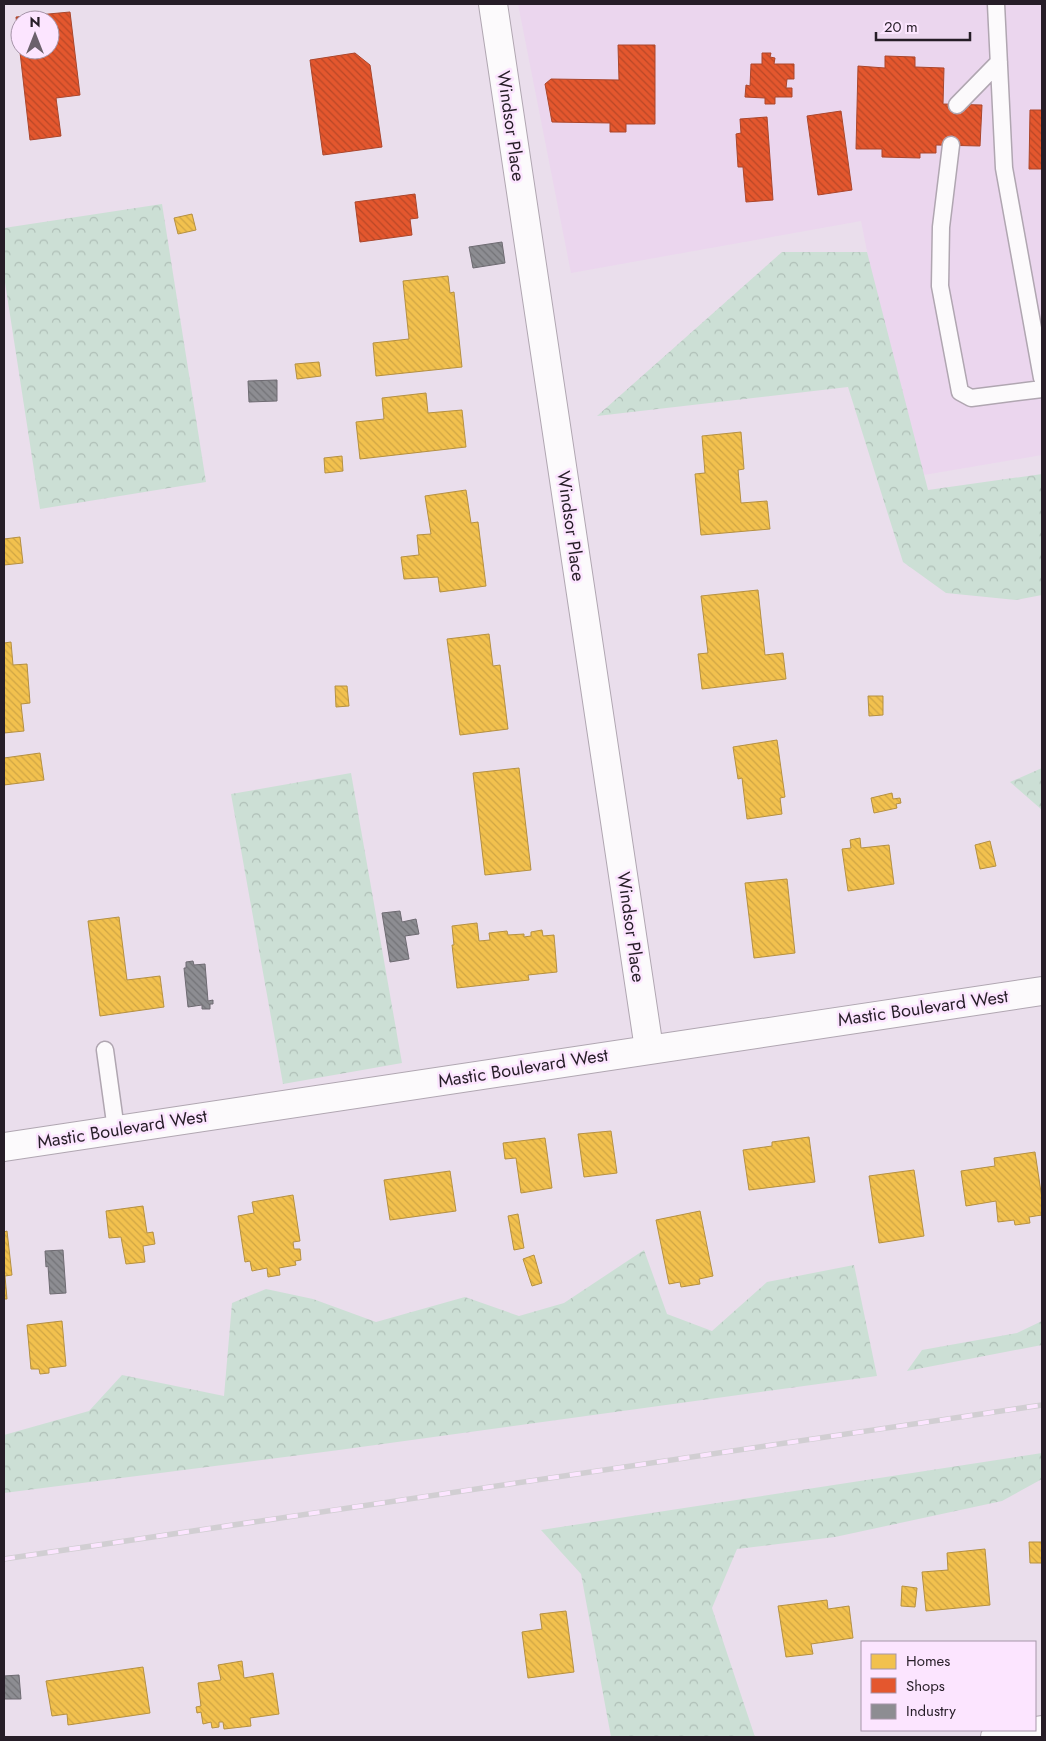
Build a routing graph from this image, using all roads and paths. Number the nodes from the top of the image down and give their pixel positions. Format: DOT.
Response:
graph roads {
  1 [pos="493,4"];
  2 [pos="996,4"];
  3 [pos="999,62"];
  4 [pos="957,105"];
  5 [pos="951,145"];
  6 [pos="1034,288"];
  7 [pos="1042,378"];
  8 [pos="1042,388"];
  9 [pos="1042,991"];
  10 [pos="649,1049"];
  11 [pos="105,1050"];
  12 [pos="116,1130"];
  13 [pos="4,1147"];
  14 [pos="1035,1731"];
  15 [pos="995,1737"];
  1 -- 10 [label="street, Windsor Place"];
  2 -- 3 [label="lane"];
  3 -- 4 [label="lane"];
  3 -- 6 [label="lane"];
  5 -- 8 [label="lane"];
  6 -- 7 [label="lane"];
  9 -- 10 [label="street, Mastic Boulevard West"];
  10 -- 12 [label="street, Mastic Boulevard West"];
  11 -- 12 [label="lane"];
  12 -- 13 [label="street, Mastic Boulevard West"];
  14 -- 15 [label="street"];
}
